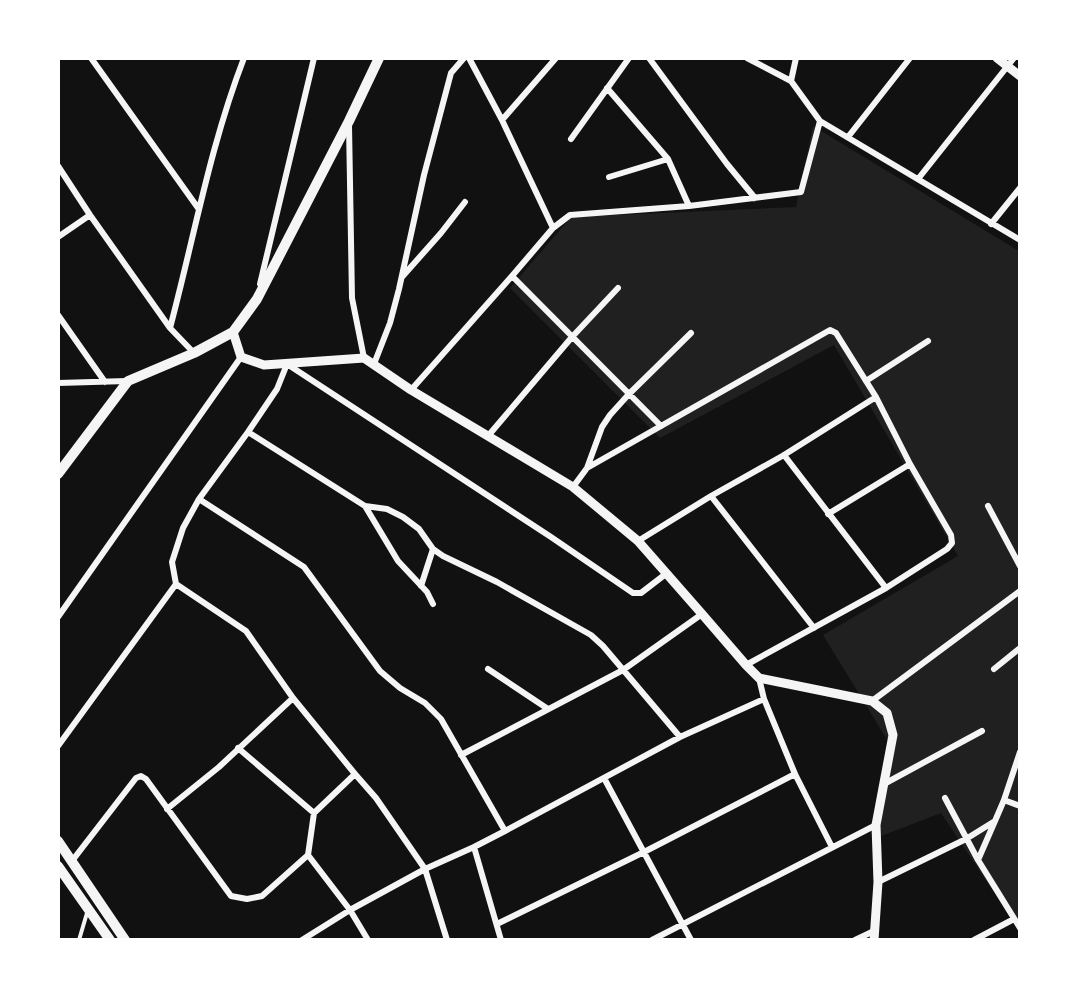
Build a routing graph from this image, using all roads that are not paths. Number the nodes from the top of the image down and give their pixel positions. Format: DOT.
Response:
graph roads {
  1 [pos="91,58"];
  2 [pos="244,58"];
  3 [pos="314,58"];
  4 [pos="379,58"];
  5 [pos="464,58"];
  6 [pos="469,58"];
  7 [pos="556,58"];
  8 [pos="629,58"];
  9 [pos="648,58"];
  10 [pos="747,58"];
  11 [pos="796,58"];
  12 [pos="909,58"];
  13 [pos="997,58"];
  14 [pos="1014,58"];
  15 [pos="1007,67"];
  16 [pos="1020,76"];
  17 [pos="791,81"];
  18 [pos="607,88"];
  19 [pos="502,120"];
  20 [pos="349,121"];
  21 [pos="820,121"];
  22 [pos="848,137"];
  23 [pos="572,139"];
  24 [pos="668,159"];
  25 [pos="58,166"];
  26 [pos="609,177"];
  27 [pos="918,179"];
  28 [pos="1020,188"];
  29 [pos="755,198"];
  30 [pos="465,202"];
  31 [pos="688,206"];
  32 [pos="198,208"];
  33 [pos="90,215"];
  34 [pos="992,224"];
  35 [pos="553,228"];
  36 [pos="58,237"];
  37 [pos="1020,240"];
  38 [pos="512,276"];
  39 [pos="402,277"];
  40 [pos="618,288"];
  41 [pos="257,299"];
  42 [pos="58,315"];
  43 [pos="170,328"];
  44 [pos="233,332"];
  45 [pos="691,333"];
  46 [pos="572,337"];
  47 [pos="928,341"];
  48 [pos="194,353"];
  49 [pos="241,357"];
  50 [pos="364,358"];
  51 [pos="287,364"];
  52 [pos="374,364"];
  53 [pos="128,381"];
  54 [pos="866,381"];
  55 [pos="105,382"];
  56 [pos="58,383"];
  57 [pos="411,390"];
  58 [pos="629,394"];
  59 [pos="876,397"];
  60 [pos="661,426"];
  61 [pos="248,432"];
  62 [pos="488,436"];
  63 [pos="784,455"];
  64 [pos="910,464"];
  65 [pos="587,468"];
  66 [pos="58,474"];
  67 [pos="573,487"];
  68 [pos="711,496"];
  69 [pos="199,499"];
  70 [pos="365,506"];
  71 [pos="988,506"];
  72 [pos="828,514"];
  73 [pos="638,541"];
  74 [pos="433,549"];
  75 [pos="1020,566"];
  76 [pos="667,573"];
  77 [pos="176,584"];
  78 [pos="422,586"];
  79 [pos="886,588"];
  80 [pos="1020,591"];
  81 [pos="433,604"];
  82 [pos="702,614"];
  83 [pos="58,617"];
  84 [pos="814,628"];
  85 [pos="1020,648"];
  86 [pos="746,665"];
  87 [pos="488,669"];
  88 [pos="994,669"];
  89 [pos="623,670"];
  90 [pos="759,678"];
  91 [pos="293,698"];
  92 [pos="764,699"];
  93 [pos="872,700"];
  94 [pos="548,709"];
  95 [pos="982,731"];
  96 [pos="680,737"];
  97 [pos="58,746"];
  98 [pos="238,748"];
  99 [pos="1020,752"];
  100 [pos="461,755"];
  101 [pos="355,774"];
  102 [pos="795,774"];
  103 [pos="604,778"];
  104 [pos="884,784"];
  105 [pos="945,798"];
  106 [pos="1004,800"];
  107 [pos="1020,806"];
  108 [pos="167,809"];
  109 [pos="314,813"];
  110 [pos="995,821"];
  111 [pos="876,825"];
  112 [pos="505,831"];
  113 [pos="966,838"];
  114 [pos="58,841"];
  115 [pos="474,847"];
  116 [pos="832,847"];
  117 [pos="644,852"];
  118 [pos="308,855"];
  119 [pos="978,860"];
  120 [pos="72,861"];
  121 [pos="58,866"];
  122 [pos="425,869"];
  123 [pos="878,882"];
  124 [pos="350,909"];
  125 [pos="88,910"];
  126 [pos="1014,920"];
  127 [pos="497,924"];
  128 [pos="682,925"];
  129 [pos="1020,928"];
  130 [pos="875,935"];
  131 [pos="79,939"];
  132 [pos="110,939"];
  133 [pos="125,939"];
  134 [pos="302,939"];
  135 [pos="368,939"];
  136 [pos="447,939"];
  137 [pos="501,939"];
  138 [pos="652,939"];
  139 [pos="691,939"];
  140 [pos="855,939"];
  141 [pos="974,939"];
  1 -- 32 [label="street"];
  2 -- 32 [label="street"];
  3 -- 41 [label="street"];
  4 -- 20 [label="main road"];
  5 -- 39 [label="street"];
  6 -- 19 [label="street"];
  7 -- 19 [label="street"];
  8 -- 18 [label="street"];
  9 -- 29 [label="street"];
  10 -- 17 [label="street"];
  11 -- 17 [label="street"];
  12 -- 22 [label="street"];
  13 -- 15 [label="street"];
  14 -- 15 [label="street"];
  15 -- 16 [label="street"];
  15 -- 27 [label="street"];
  17 -- 21 [label="street"];
  18 -- 23 [label="street"];
  18 -- 24 [label="street"];
  19 -- 35 [label="street"];
  20 -- 41 [label="main road"];
  20 -- 50 [label="street"];
  21 -- 22 [label="street"];
  21 -- 29 [label="street"];
  22 -- 27 [label="street"];
  24 -- 26 [label="street"];
  24 -- 31 [label="street"];
  25 -- 33 [label="street"];
  27 -- 34 [label="street"];
  28 -- 34 [label="street"];
  29 -- 31 [label="street"];
  30 -- 39 [label="street"];
  31 -- 35 [label="street"];
  32 -- 43 [label="street"];
  33 -- 36 [label="street"];
  33 -- 43 [label="street"];
  34 -- 37 [label="street"];
  35 -- 38 [label="street"];
  38 -- 46 [label="street"];
  38 -- 57 [label="street"];
  39 -- 52 [label="street"];
  40 -- 46 [label="street"];
  41 -- 44 [label="main road"];
  42 -- 55 [label="street"];
  43 -- 48 [label="street"];
  44 -- 48 [label="main road"];
  44 -- 49 [label="street"];
  45 -- 58 [label="street"];
  46 -- 58 [label="street"];
  46 -- 62 [label="street"];
  47 -- 54 [label="street"];
  48 -- 53 [label="main road"];
  49 -- 51 [label="street"];
  49 -- 83 [label="street"];
  50 -- 51 [label="street"];
  50 -- 52 [label="street"];
  51 -- 61 [label="street"];
  51 -- 76 [label="street"];
  52 -- 57 [label="street"];
  53 -- 55 [label="street"];
  53 -- 66 [label="main road"];
  54 -- 59 [label="street"];
  54 -- 60 [label="street"];
  55 -- 56 [label="street"];
  57 -- 62 [label="street"];
  58 -- 60 [label="street"];
  58 -- 65 [label="street"];
  59 -- 63 [label="street"];
  59 -- 64 [label="street"];
  60 -- 65 [label="street"];
  61 -- 69 [label="street"];
  61 -- 70 [label="street"];
  62 -- 67 [label="street"];
  63 -- 68 [label="street"];
  63 -- 72 [label="street"];
  64 -- 72 [label="street"];
  64 -- 79 [label="street"];
  65 -- 67 [label="street"];
  67 -- 73 [label="street"];
  68 -- 73 [label="street"];
  68 -- 84 [label="street"];
  69 -- 77 [label="street"];
  69 -- 100 [label="street"];
  70 -- 74 [label="street"];
  70 -- 78 [label="street"];
  71 -- 75 [label="street"];
  72 -- 79 [label="street"];
  73 -- 76 [label="street"];
  74 -- 78 [label="street"];
  74 -- 89 [label="street"];
  76 -- 82 [label="street"];
  77 -- 91 [label="street"];
  77 -- 97 [label="street"];
  78 -- 81 [label="street"];
  79 -- 84 [label="street"];
  80 -- 93 [label="street"];
  82 -- 86 [label="street"];
  82 -- 89 [label="street"];
  84 -- 86 [label="street"];
  85 -- 88 [label="street"];
  86 -- 90 [label="street"];
  87 -- 94 [label="street"];
  89 -- 94 [label="street"];
  89 -- 96 [label="street"];
  90 -- 92 [label="street"];
  90 -- 93 [label="street"];
  91 -- 98 [label="street"];
  91 -- 101 [label="street"];
  92 -- 96 [label="street"];
  92 -- 102 [label="street"];
  93 -- 104 [label="street"];
  94 -- 100 [label="street"];
  95 -- 104 [label="street"];
  96 -- 103 [label="street"];
  98 -- 108 [label="street"];
  98 -- 109 [label="street"];
  99 -- 106 [label="street"];
  100 -- 112 [label="street"];
  101 -- 109 [label="street"];
  101 -- 122 [label="street"];
  102 -- 116 [label="street"];
  102 -- 117 [label="street"];
  103 -- 112 [label="street"];
  103 -- 117 [label="street"];
  104 -- 111 [label="street"];
  105 -- 113 [label="street"];
  106 -- 107 [label="street"];
  106 -- 110 [label="street"];
  108 -- 118 [label="street"];
  108 -- 120 [label="street"];
  109 -- 118 [label="street"];
  110 -- 113 [label="street"];
  110 -- 119 [label="street"];
  111 -- 116 [label="street"];
  111 -- 123 [label="street"];
  112 -- 115 [label="street"];
  113 -- 119 [label="street"];
  113 -- 123 [label="street"];
  114 -- 120 [label="main road"];
  115 -- 122 [label="street"];
  115 -- 127 [label="street"];
  116 -- 128 [label="street"];
  117 -- 127 [label="street"];
  117 -- 128 [label="street"];
  118 -- 124 [label="street"];
  119 -- 126 [label="street"];
  120 -- 133 [label="main road"];
  121 -- 125 [label="main road"];
  122 -- 124 [label="street"];
  122 -- 136 [label="street"];
  123 -- 130 [label="street"];
  124 -- 134 [label="street"];
  124 -- 135 [label="street"];
  125 -- 131 [label="lane"];
  125 -- 132 [label="main road"];
  126 -- 129 [label="street"];
  126 -- 141 [label="street"];
  127 -- 137 [label="street"];
  128 -- 138 [label="street"];
  128 -- 139 [label="street"];
  130 -- 140 [label="street"];
}
